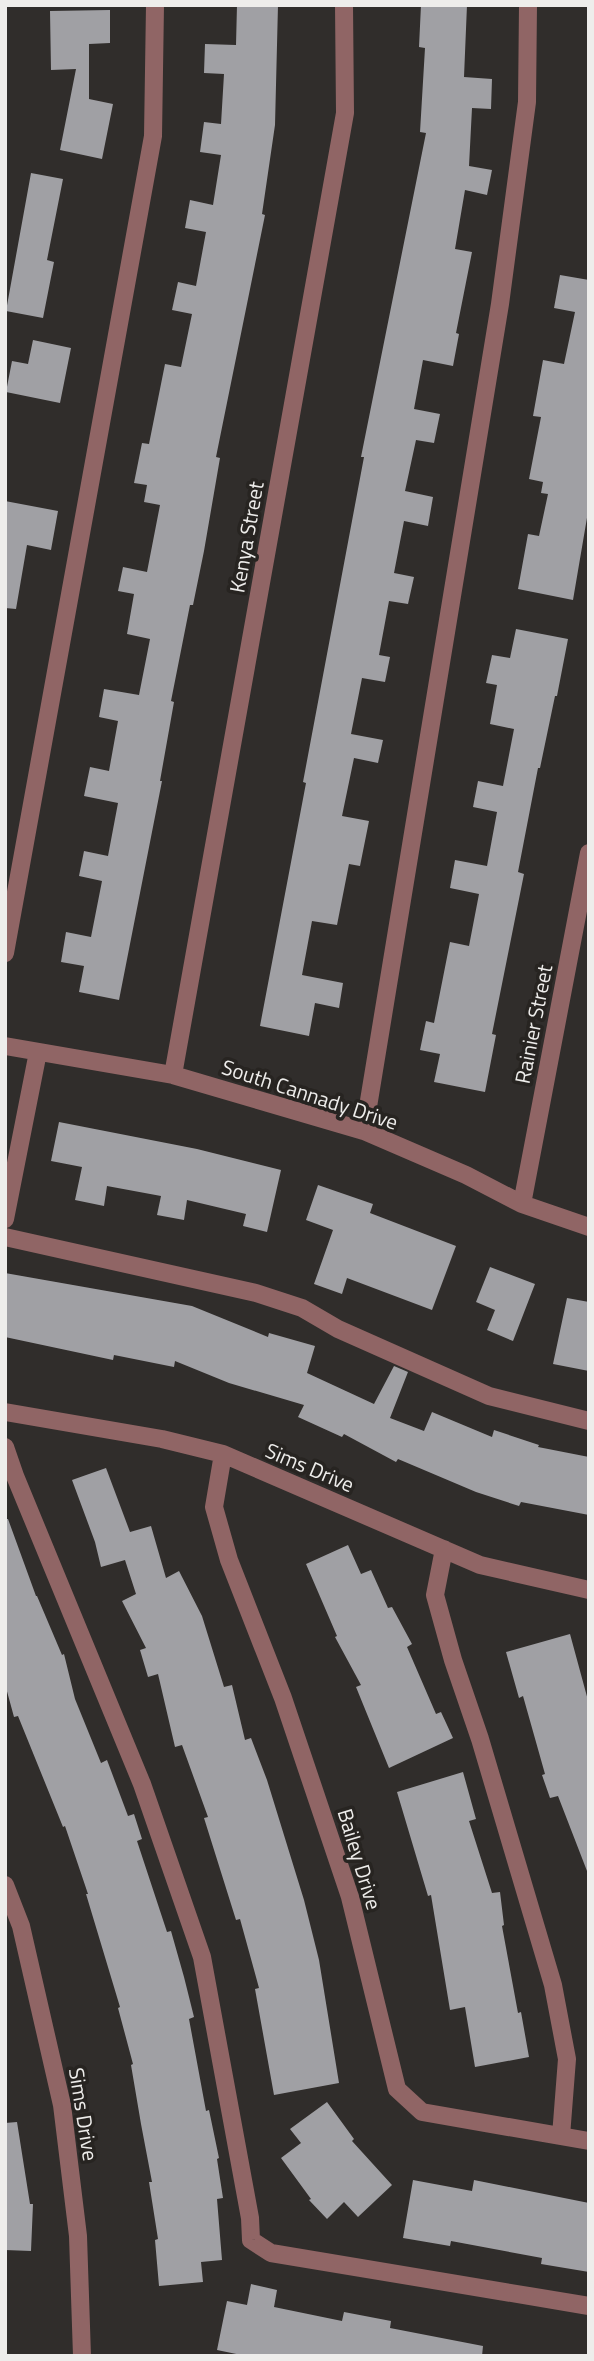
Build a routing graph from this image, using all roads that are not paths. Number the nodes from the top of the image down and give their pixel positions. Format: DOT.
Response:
graph roads {
  1 [pos="155,5"];
  2 [pos="344,5"];
  3 [pos="528,5"];
  4 [pos="589,853"];
  5 [pos="5,953"];
  6 [pos="5,1046"];
  7 [pos="38,1052"];
  8 [pos="173,1076"];
  9 [pos="365,1131"];
  10 [pos="522,1204"];
  11 [pos="5,1219"];
  12 [pos="589,1227"];
  13 [pos="5,1237"];
  14 [pos="5,1412"];
  15 [pos="589,1421"];
  16 [pos="5,1447"];
  17 [pos="223,1454"];
  18 [pos="444,1549"];
  19 [pos="589,1590"];
  20 [pos="5,1885"];
  21 [pos="561,2136"];
  22 [pos="589,2141"];
  23 [pos="589,2306"];
  24 [pos="82,2356"];
  1 -- 5 [label="street"];
  2 -- 8 [label="street, Kenya Street"];
  3 -- 9 [label="street"];
  4 -- 10 [label="street, Rainier Street"];
  6 -- 7 [label="street, South Cannady Drive"];
  7 -- 8 [label="street, South Cannady Drive"];
  7 -- 11 [label="street"];
  8 -- 9 [label="street, South Cannady Drive"];
  9 -- 10 [label="street, South Cannady Drive"];
  10 -- 12 [label="street, South Cannady Drive"];
  13 -- 15 [label="street"];
  14 -- 17 [label="street, Sims Drive"];
  16 -- 23 [label="street"];
  17 -- 18 [label="street, Sims Drive"];
  17 -- 21 [label="street, Bailey Drive"];
  18 -- 19 [label="street, Sims Drive"];
  18 -- 21 [label="street"];
  20 -- 24 [label="street, Sims Drive"];
  21 -- 22 [label="street, Bailey Drive"];
}
